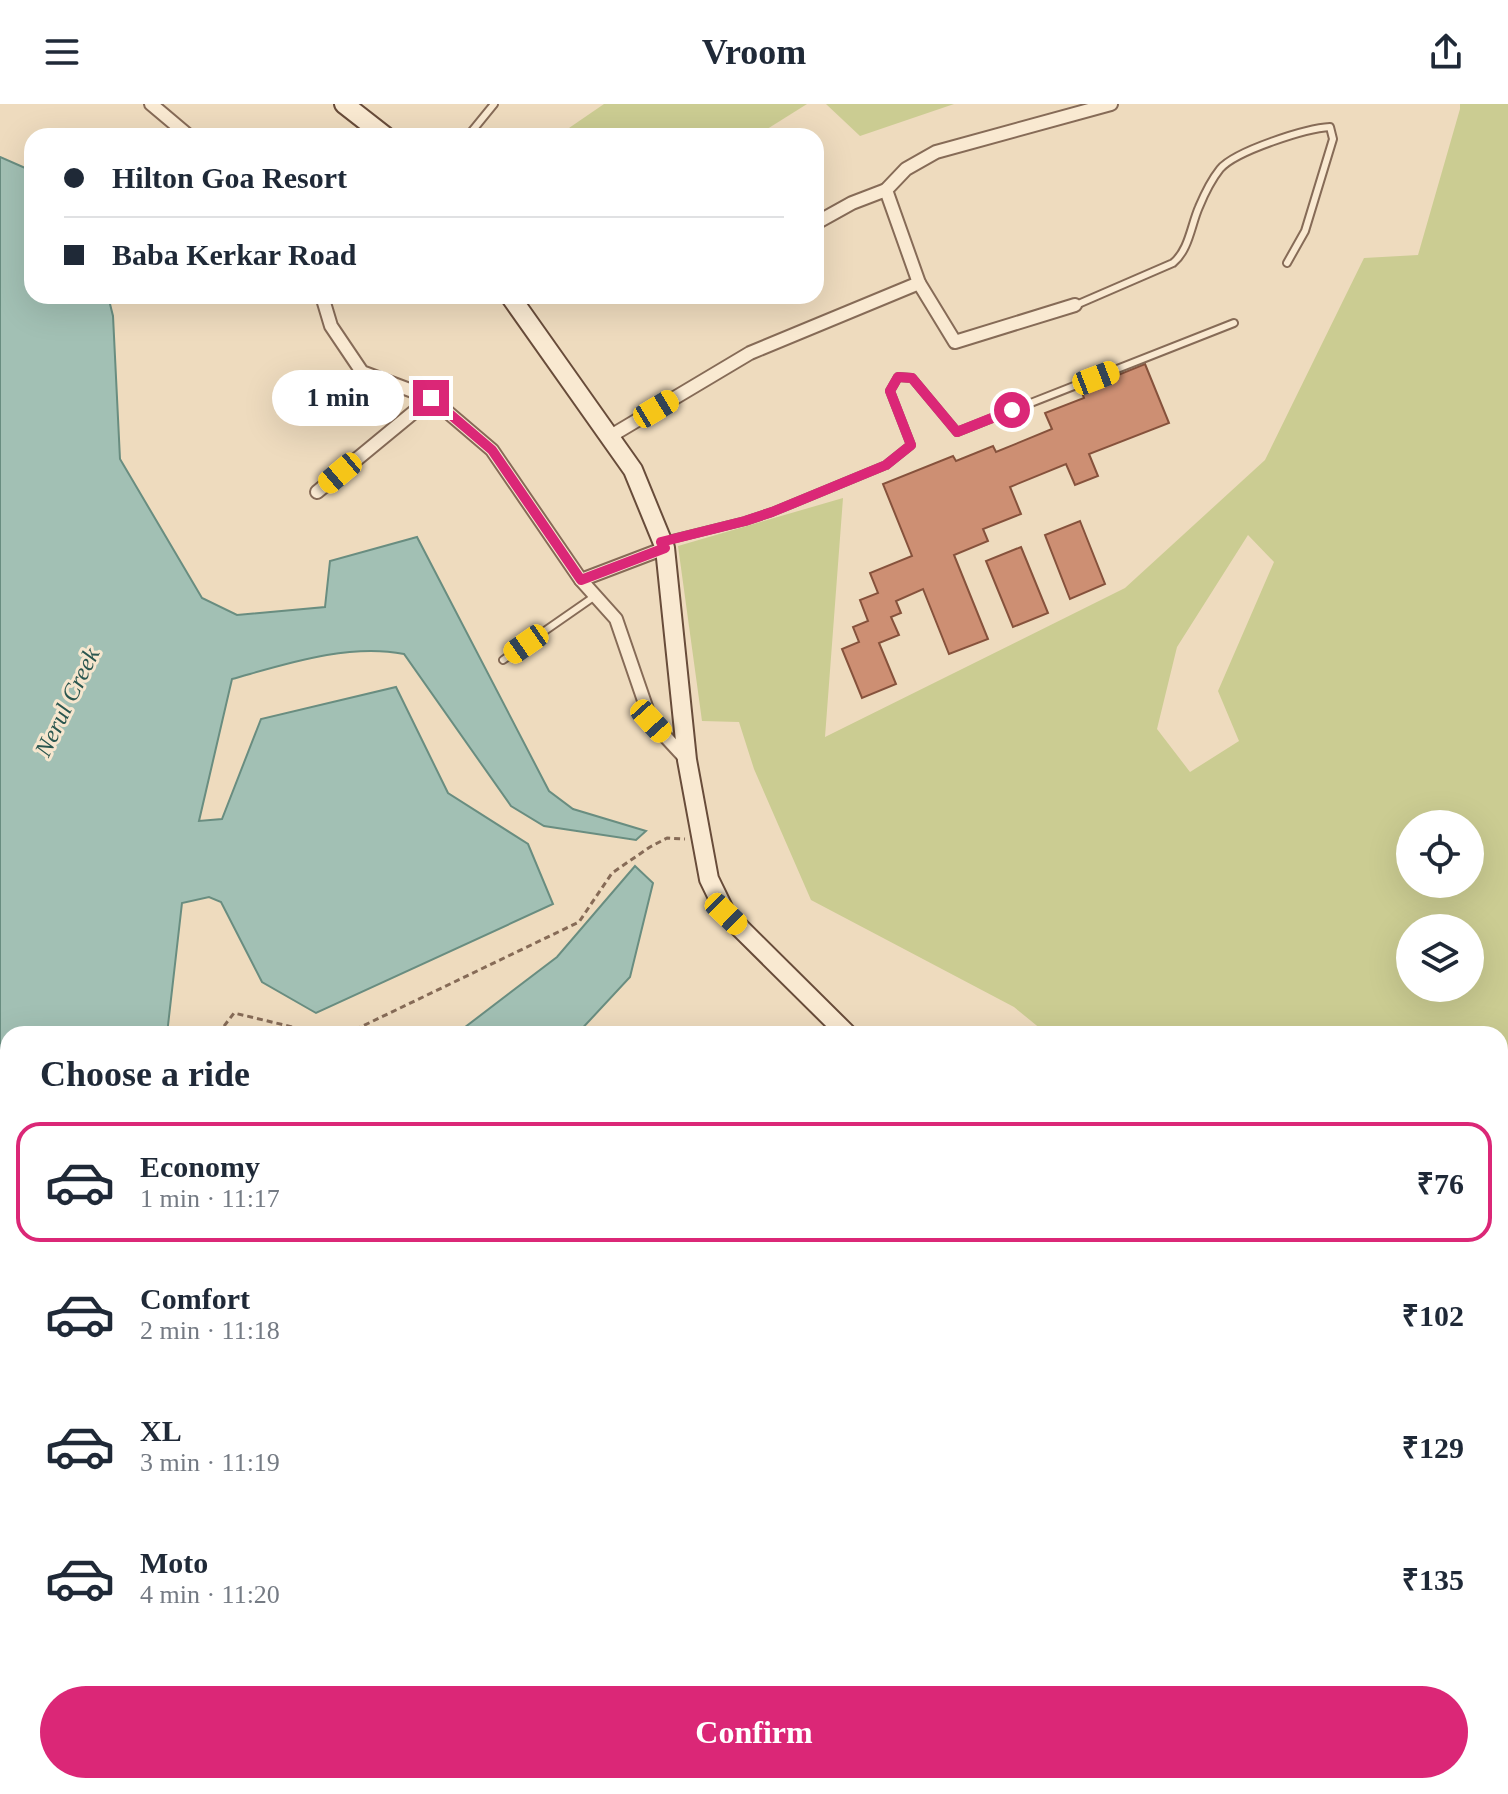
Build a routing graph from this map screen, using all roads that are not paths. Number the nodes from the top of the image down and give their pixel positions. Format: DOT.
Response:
graph roads {
  1 [pos="151,104"];
  2 [pos="344,104"];
  3 [pos="494,104"];
  4 [pos="1111,104"];
  5 [pos="180,128"];
  6 [pos="375,128"];
  7 [pos="474,128"];
  8 [pos="886,190"];
  9 [pos="824,219"];
  10 [pos="1287,263"];
  11 [pos="919,283"];
  12 [pos="324,304"];
  13 [pos="516,304"];
  14 [pos="1075,305"];
  15 [pos="1234,323"];
  16 [pos="431,398"];
  17 [pos="609,437"];
  18 [pos="317,492"];
  19 [pos="663,545"];
  20 [pos="581,580"];
  21 [pos="595,596"];
  22 [pos="503,660"];
  23 [pos="687,760"];
  24 [pos="839,1026"];
  1 -- 5 [label="street"];
  2 -- 6 [label="main road"];
  3 -- 7 [label="lane"];
  4 -- 8 [label="street"];
  8 -- 9 [label="street"];
  8 -- 11 [label="street"];
  10 -- 14 [label="lane"];
  11 -- 14 [label="street"];
  11 -- 17 [label="street"];
  12 -- 16 [label="street"];
  13 -- 17 [label="main road"];
  15 -- 19 [label="lane"];
  16 -- 18 [label="street"];
  16 -- 20 [label="street"];
  17 -- 19 [label="main road"];
  19 -- 20 [label="street"];
  19 -- 23 [label="main road"];
  20 -- 21 [label="street"];
  21 -- 22 [label="lane"];
  21 -- 23 [label="street"];
  23 -- 24 [label="main road"];
}
